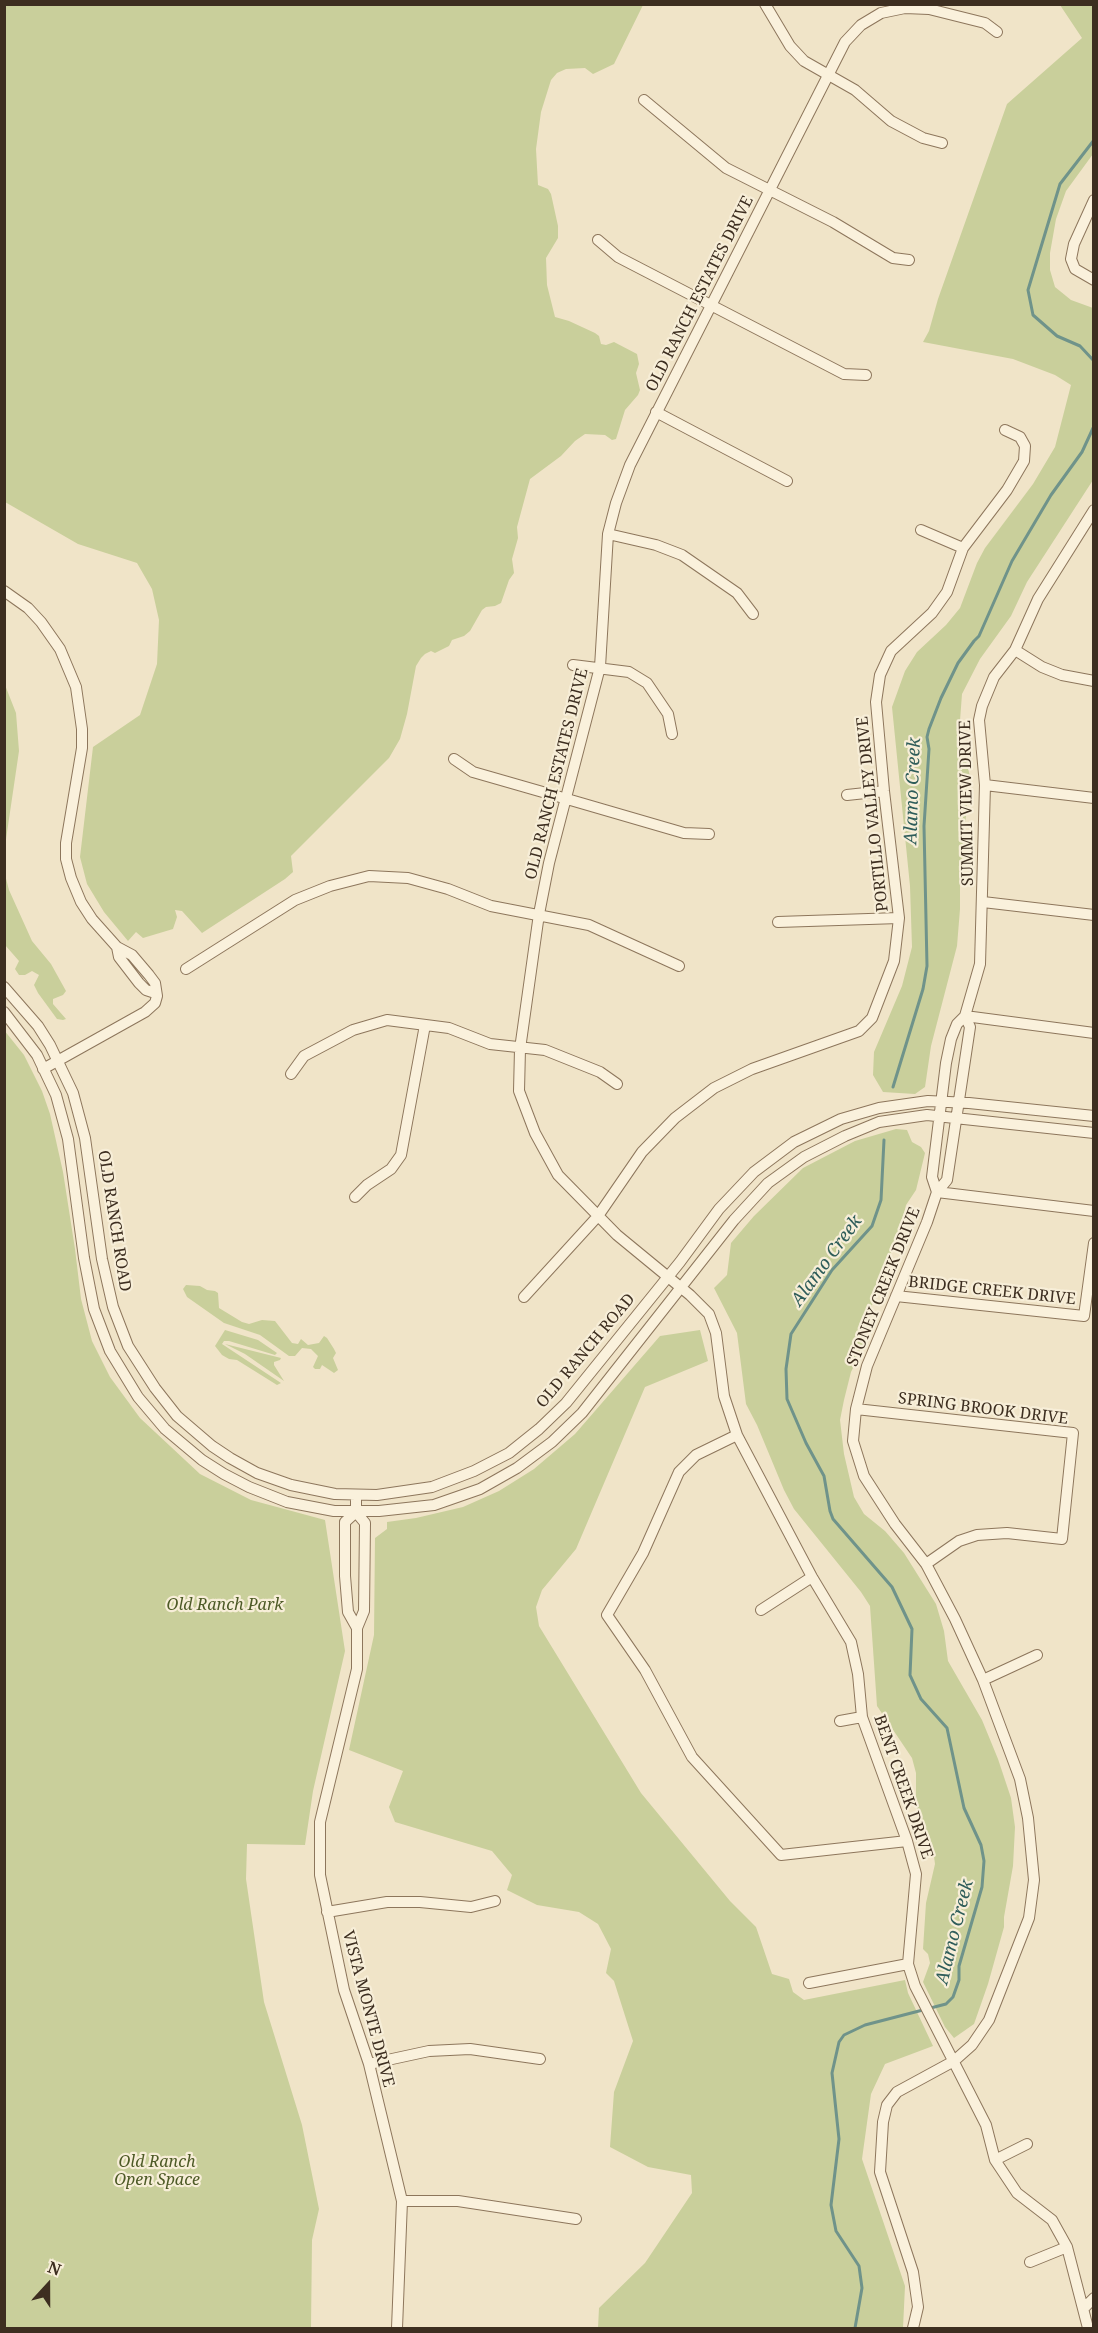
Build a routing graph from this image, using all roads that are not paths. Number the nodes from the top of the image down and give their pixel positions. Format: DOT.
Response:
graph roads {
  1 [pos="765,4"];
  2 [pos="997,32"];
  3 [pos="829,75"];
  4 [pos="644,100"];
  5 [pos="942,143"];
  6 [pos="769,191"];
  7 [pos="1094,200"];
  8 [pos="598,240"];
  9 [pos="909,260"];
  10 [pos="1094,280"];
  11 [pos="712,307"];
  12 [pos="866,375"];
  13 [pos="656,412"];
  14 [pos="1005,430"];
  15 [pos="787,481"];
  16 [pos="1094,510"];
  17 [pos="921,530"];
  18 [pos="608,534"];
  19 [pos="963,548"];
  20 [pos="4,591"];
  21 [pos="753,614"];
  22 [pos="1015,650"];
  23 [pos="573,665"];
  24 [pos="600,667"];
  25 [pos="1094,681"];
  26 [pos="672,734"];
  27 [pos="454,759"];
  28 [pos="985,786"];
  29 [pos="884,791"];
  30 [pos="847,795"];
  31 [pos="1094,798"];
  32 [pos="567,799"];
  33 [pos="709,834"];
  34 [pos="983,902"];
  35 [pos="539,914"];
  36 [pos="1094,915"];
  37 [pos="899,918"];
  38 [pos="778,922"];
  39 [pos="678,966"];
  40 [pos="186,969"];
  41 [pos="4,987"];
  42 [pos="4,1012"];
  43 [pos="965,1016"];
  44 [pos="425,1025"];
  45 [pos="1094,1033"];
  46 [pos="520,1049"];
  47 [pos="58,1060"];
  48 [pos="44,1069"];
  49 [pos="291,1074"];
  50 [pos="618,1084"];
  51 [pos="941,1102"];
  52 [pos="958,1102"];
  53 [pos="939,1116"];
  54 [pos="1094,1116"];
  55 [pos="956,1117"];
  56 [pos="1094,1133"];
  57 [pos="937,1192"];
  58 [pos="355,1197"];
  59 [pos="1094,1211"];
  60 [pos="598,1216"];
  61 [pos="1094,1243"];
  62 [pos="667,1277"];
  63 [pos="681,1287"];
  64 [pos="896,1296"];
  65 [pos="524,1297"];
  66 [pos="856,1409"];
  67 [pos="737,1435"];
  68 [pos="356,1495"];
  69 [pos="356,1512"];
  70 [pos="926,1564"];
  71 [pos="812,1577"];
  72 [pos="761,1610"];
  73 [pos="357,1628"];
  74 [pos="1037,1655"];
  75 [pos="983,1680"];
  76 [pos="862,1717"];
  77 [pos="840,1721"];
  78 [pos="907,1841"];
  79 [pos="495,1901"];
  80 [pos="327,1912"];
  81 [pos="908,1964"];
  82 [pos="809,1983"];
  83 [pos="540,2059"];
  84 [pos="954,2061"];
  85 [pos="369,2064"];
  86 [pos="1027,2144"];
  87 [pos="995,2160"];
  88 [pos="402,2200"];
  89 [pos="576,2219"];
  90 [pos="1067,2247"];
  91 [pos="1030,2262"];
  92 [pos="1094,2298"];
  93 [pos="1089,2309"];
  94 [pos="397,2328"];
  95 [pos="913,2328"];
  96 [pos="1088,2328"];
  1 -- 3 [label="street"];
  2 -- 3 [label="street, OLD RANCH ESTATES DRIVE"];
  3 -- 5 [label="street"];
  3 -- 6 [label="street, OLD RANCH ESTATES DRIVE"];
  4 -- 6 [label="street"];
  6 -- 9 [label="street"];
  6 -- 11 [label="street, OLD RANCH ESTATES DRIVE"];
  7 -- 10 [label="street"];
  8 -- 11 [label="street"];
  11 -- 12 [label="street"];
  11 -- 13 [label="street, OLD RANCH ESTATES DRIVE"];
  13 -- 15 [label="street"];
  13 -- 18 [label="street, OLD RANCH ESTATES DRIVE"];
  14 -- 19 [label="street, PORTILLO VALLEY DRIVE"];
  16 -- 22 [label="street, SUMMIT VIEW DRIVE"];
  17 -- 19 [label="street"];
  18 -- 21 [label="street"];
  18 -- 24 [label="street, OLD RANCH ESTATES DRIVE"];
  19 -- 29 [label="street, PORTILLO VALLEY DRIVE"];
  20 -- 47 [label="street"];
  22 -- 25 [label="street"];
  22 -- 28 [label="street, SUMMIT VIEW DRIVE"];
  23 -- 24 [label="street"];
  24 -- 26 [label="street"];
  24 -- 32 [label="street, OLD RANCH ESTATES DRIVE"];
  27 -- 32 [label="street"];
  28 -- 31 [label="street"];
  28 -- 34 [label="street, SUMMIT VIEW DRIVE"];
  29 -- 30 [label="street"];
  29 -- 37 [label="street, PORTILLO VALLEY DRIVE"];
  32 -- 33 [label="street"];
  32 -- 35 [label="street, OLD RANCH ESTATES DRIVE"];
  34 -- 36 [label="street"];
  34 -- 43 [label="street, SUMMIT VIEW DRIVE"];
  35 -- 39 [label="street"];
  35 -- 40 [label="street"];
  35 -- 46 [label="street, OLD RANCH ESTATES DRIVE"];
  37 -- 38 [label="street"];
  37 -- 60 [label="street, PORTILLO VALLEY DRIVE"];
  41 -- 47 [label="street, OLD RANCH ROAD"];
  42 -- 48 [label="street, OLD RANCH ROAD"];
  43 -- 45 [label="street"];
  43 -- 51 [label="street, SUMMIT VIEW DRIVE"];
  43 -- 52 [label="street, SUMMIT VIEW DRIVE"];
  44 -- 46 [label="street"];
  44 -- 49 [label="street"];
  44 -- 58 [label="street"];
  46 -- 50 [label="street"];
  46 -- 60 [label="street, OLD RANCH ESTATES DRIVE"];
  47 -- 48 [label="street"];
  47 -- 68 [label="street, OLD RANCH ROAD"];
  48 -- 69 [label="street, OLD RANCH ROAD"];
  51 -- 52 [label="street, OLD RANCH ROAD"];
  51 -- 53 [label="street, SUMMIT VIEW DRIVE"];
  51 -- 62 [label="street, OLD RANCH ROAD"];
  52 -- 54 [label="street, OLD RANCH ROAD"];
  52 -- 55 [label="street, SUMMIT VIEW DRIVE"];
  53 -- 55 [label="street, OLD RANCH ROAD"];
  53 -- 57 [label="street, STONEY CREEK DRIVE"];
  53 -- 63 [label="street, OLD RANCH ROAD"];
  55 -- 56 [label="street, OLD RANCH ROAD"];
  55 -- 57 [label="street, STONEY CREEK DRIVE"];
  57 -- 59 [label="street"];
  57 -- 64 [label="street, STONEY CREEK DRIVE"];
  60 -- 62 [label="street, OLD RANCH ESTATES DRIVE"];
  60 -- 65 [label="street, PORTILLO VALLEY DRIVE"];
  61 -- 64 [label="street, BRIDGE CREEK DRIVE"];
  62 -- 63 [label="street, OLD RANCH ESTATES DRIVE"];
  62 -- 68 [label="street, OLD RANCH ROAD"];
  63 -- 67 [label="street, BENT CREEK DRIVE"];
  63 -- 69 [label="street, OLD RANCH ROAD"];
  64 -- 66 [label="street, STONEY CREEK DRIVE"];
  66 -- 70 [label="street, STONEY CREEK DRIVE"];
  66 -- 70 [label="street, SPRING BROOK DRIVE"];
  67 -- 71 [label="street, BENT CREEK DRIVE"];
  67 -- 78 [label="street"];
  68 -- 69 [label="street, VISTA MONTE DRIVE"];
  69 -- 73 [label="street, VISTA MONTE DRIVE"];
  69 -- 73 [label="street, VISTA MONTE DRIVE"];
  70 -- 75 [label="street, STONEY CREEK DRIVE"];
  71 -- 72 [label="street"];
  71 -- 76 [label="street, BENT CREEK DRIVE"];
  73 -- 80 [label="street, VISTA MONTE DRIVE"];
  74 -- 75 [label="street"];
  75 -- 84 [label="street, STONEY CREEK DRIVE"];
  76 -- 77 [label="street"];
  76 -- 78 [label="street, BENT CREEK DRIVE"];
  78 -- 81 [label="street, BENT CREEK DRIVE"];
  79 -- 80 [label="street"];
  80 -- 85 [label="street, VISTA MONTE DRIVE"];
  81 -- 82 [label="street"];
  81 -- 84 [label="street, BENT CREEK DRIVE"];
  83 -- 85 [label="street"];
  84 -- 87 [label="street, BENT CREEK DRIVE"];
  84 -- 95 [label="street, STONEY CREEK DRIVE"];
  85 -- 88 [label="street, VISTA MONTE DRIVE"];
  86 -- 87 [label="street"];
  87 -- 90 [label="street, BENT CREEK DRIVE"];
  88 -- 89 [label="street"];
  88 -- 94 [label="street, VISTA MONTE DRIVE"];
  90 -- 91 [label="street"];
  90 -- 93 [label="street, BENT CREEK DRIVE"];
  92 -- 93 [label="street"];
  93 -- 96 [label="street, BENT CREEK DRIVE"];
}
